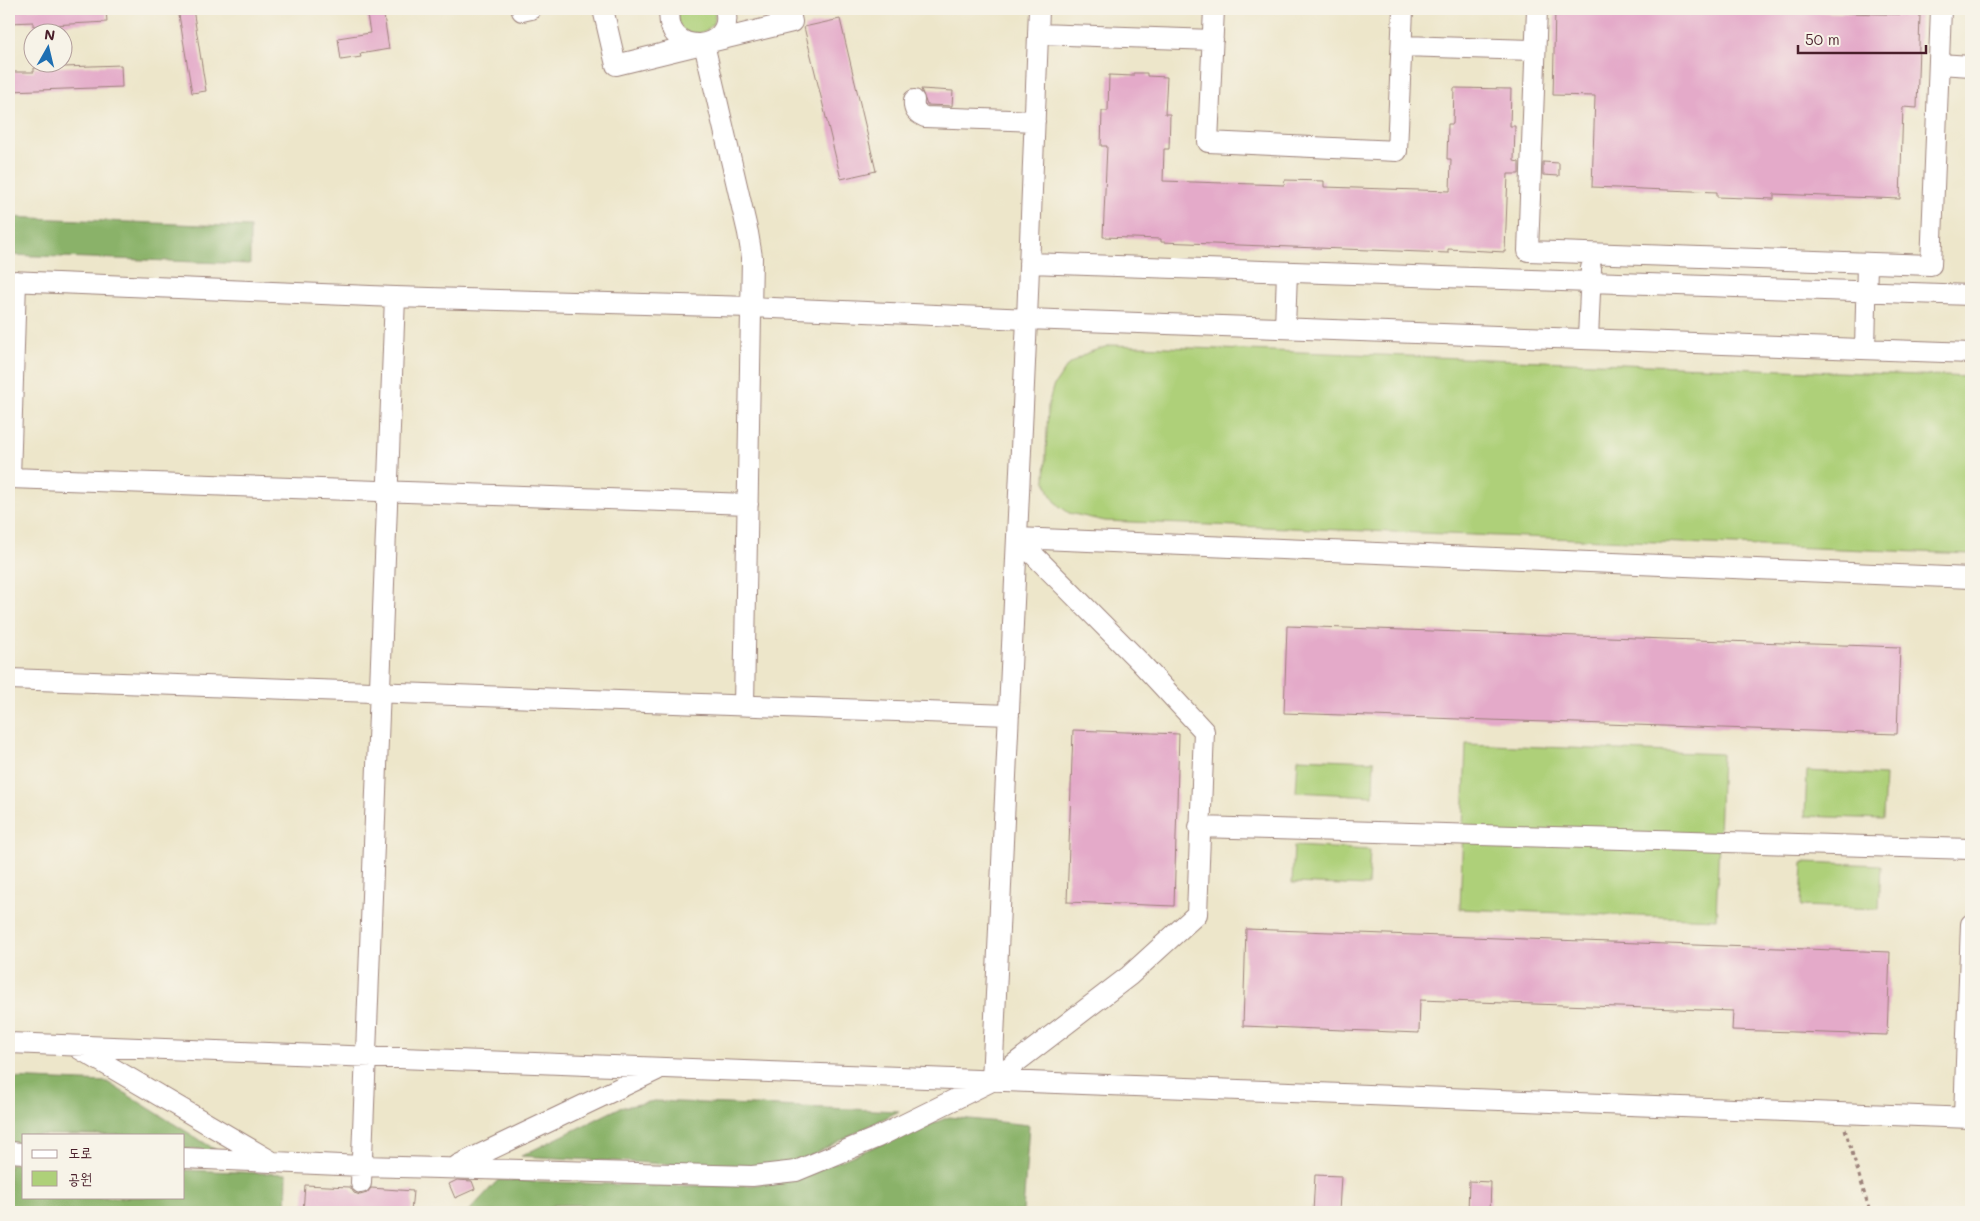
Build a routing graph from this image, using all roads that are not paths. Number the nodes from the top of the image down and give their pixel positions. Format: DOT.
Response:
graph roads {
  1 [pos="522,9"];
  2 [pos="531,9"];
  3 [pos="603,9"];
  4 [pos="670,9"];
  5 [pos="725,9"];
  6 [pos="788,9"];
  7 [pos="1039,9"];
  8 [pos="1214,9"];
  9 [pos="1403,9"];
  10 [pos="1537,9"];
  11 [pos="1941,9"];
  12 [pos="1038,34"];
  13 [pos="1213,40"];
  14 [pos="704,44"];
  15 [pos="1402,46"];
  16 [pos="1536,50"];
  17 [pos="1939,64"];
  18 [pos="1971,66"];
  19 [pos="914,100"];
  20 [pos="1034,121"];
  21 [pos="1591,254"];
  22 [pos="1029,263"];
  23 [pos="1867,263"];
  24 [pos="1287,272"];
  25 [pos="12,281"];
  26 [pos="1590,282"];
  27 [pos="1866,292"];
  28 [pos="1971,295"];
  29 [pos="396,297"];
  30 [pos="751,307"];
  31 [pos="1027,318"];
  32 [pos="1285,328"];
  33 [pos="1588,339"];
  34 [pos="1865,349"];
  35 [pos="1971,353"];
  36 [pos="389,492"];
  37 [pos="748,504"];
  38 [pos="1017,538"];
  39 [pos="1971,578"];
  40 [pos="9,679"];
  41 [pos="381,693"];
  42 [pos="744,705"];
  43 [pos="1009,715"];
  44 [pos="1199,826"];
  45 [pos="1971,849"];
  46 [pos="1971,924"];
  47 [pos="9,1044"];
  48 [pos="75,1046"];
  49 [pos="367,1057"];
  50 [pos="661,1068"];
  51 [pos="992,1080"];
  52 [pos="1968,1118"];
  53 [pos="9,1152"];
  54 [pos="22,1153"];
  55 [pos="185,1158"];
  56 [pos="273,1162"];
  57 [pos="454,1167"];
  58 [pos="362,1174"];
  1 -- 2 [label="street"];
  3 -- 14 [label="street"];
  4 -- 14 [label="street"];
  5 -- 14 [label="street"];
  6 -- 14 [label="street"];
  7 -- 12 [label="street"];
  8 -- 13 [label="street"];
  9 -- 15 [label="street"];
  10 -- 16 [label="street"];
  11 -- 17 [label="street"];
  12 -- 13 [label="street"];
  12 -- 20 [label="street"];
  13 -- 15 [label="street"];
  14 -- 30 [label="street"];
  15 -- 16 [label="street"];
  16 -- 21 [label="street"];
  17 -- 18 [label="street"];
  17 -- 23 [label="street"];
  19 -- 20 [label="street"];
  20 -- 22 [label="street"];
  21 -- 23 [label="street"];
  21 -- 26 [label="street"];
  22 -- 24 [label="street"];
  22 -- 31 [label="street"];
  23 -- 27 [label="street"];
  24 -- 26 [label="street"];
  24 -- 32 [label="street"];
  25 -- 29 [label="street"];
  25 -- 36 [label="street"];
  26 -- 27 [label="street"];
  26 -- 33 [label="street"];
  27 -- 28 [label="street"];
  27 -- 34 [label="street"];
  29 -- 30 [label="street"];
  29 -- 36 [label="street"];
  30 -- 31 [label="street"];
  30 -- 37 [label="street"];
  31 -- 32 [label="street"];
  31 -- 38 [label="street"];
  32 -- 33 [label="street"];
  33 -- 34 [label="street"];
  34 -- 35 [label="street"];
  36 -- 37 [label="street"];
  36 -- 41 [label="street"];
  37 -- 42 [label="street"];
  38 -- 39 [label="street"];
  38 -- 43 [label="street"];
  38 -- 44 [label="street"];
  40 -- 41 [label="street"];
  41 -- 42 [label="street"];
  41 -- 49 [label="street"];
  42 -- 43 [label="street"];
  43 -- 51 [label="street"];
  44 -- 45 [label="street"];
  44 -- 51 [label="street"];
  46 -- 52 [label="street"];
  47 -- 48 [label="street"];
  48 -- 49 [label="street"];
  48 -- 56 [label="street"];
  49 -- 50 [label="street"];
  49 -- 58 [label="street"];
  50 -- 51 [label="street"];
  50 -- 57 [label="street"];
  51 -- 52 [label="street"];
  51 -- 57 [label="street"];
  53 -- 54 [label="street"];
  55 -- 56 [label="street"];
  56 -- 58 [label="street"];
  57 -- 58 [label="street"];
}
